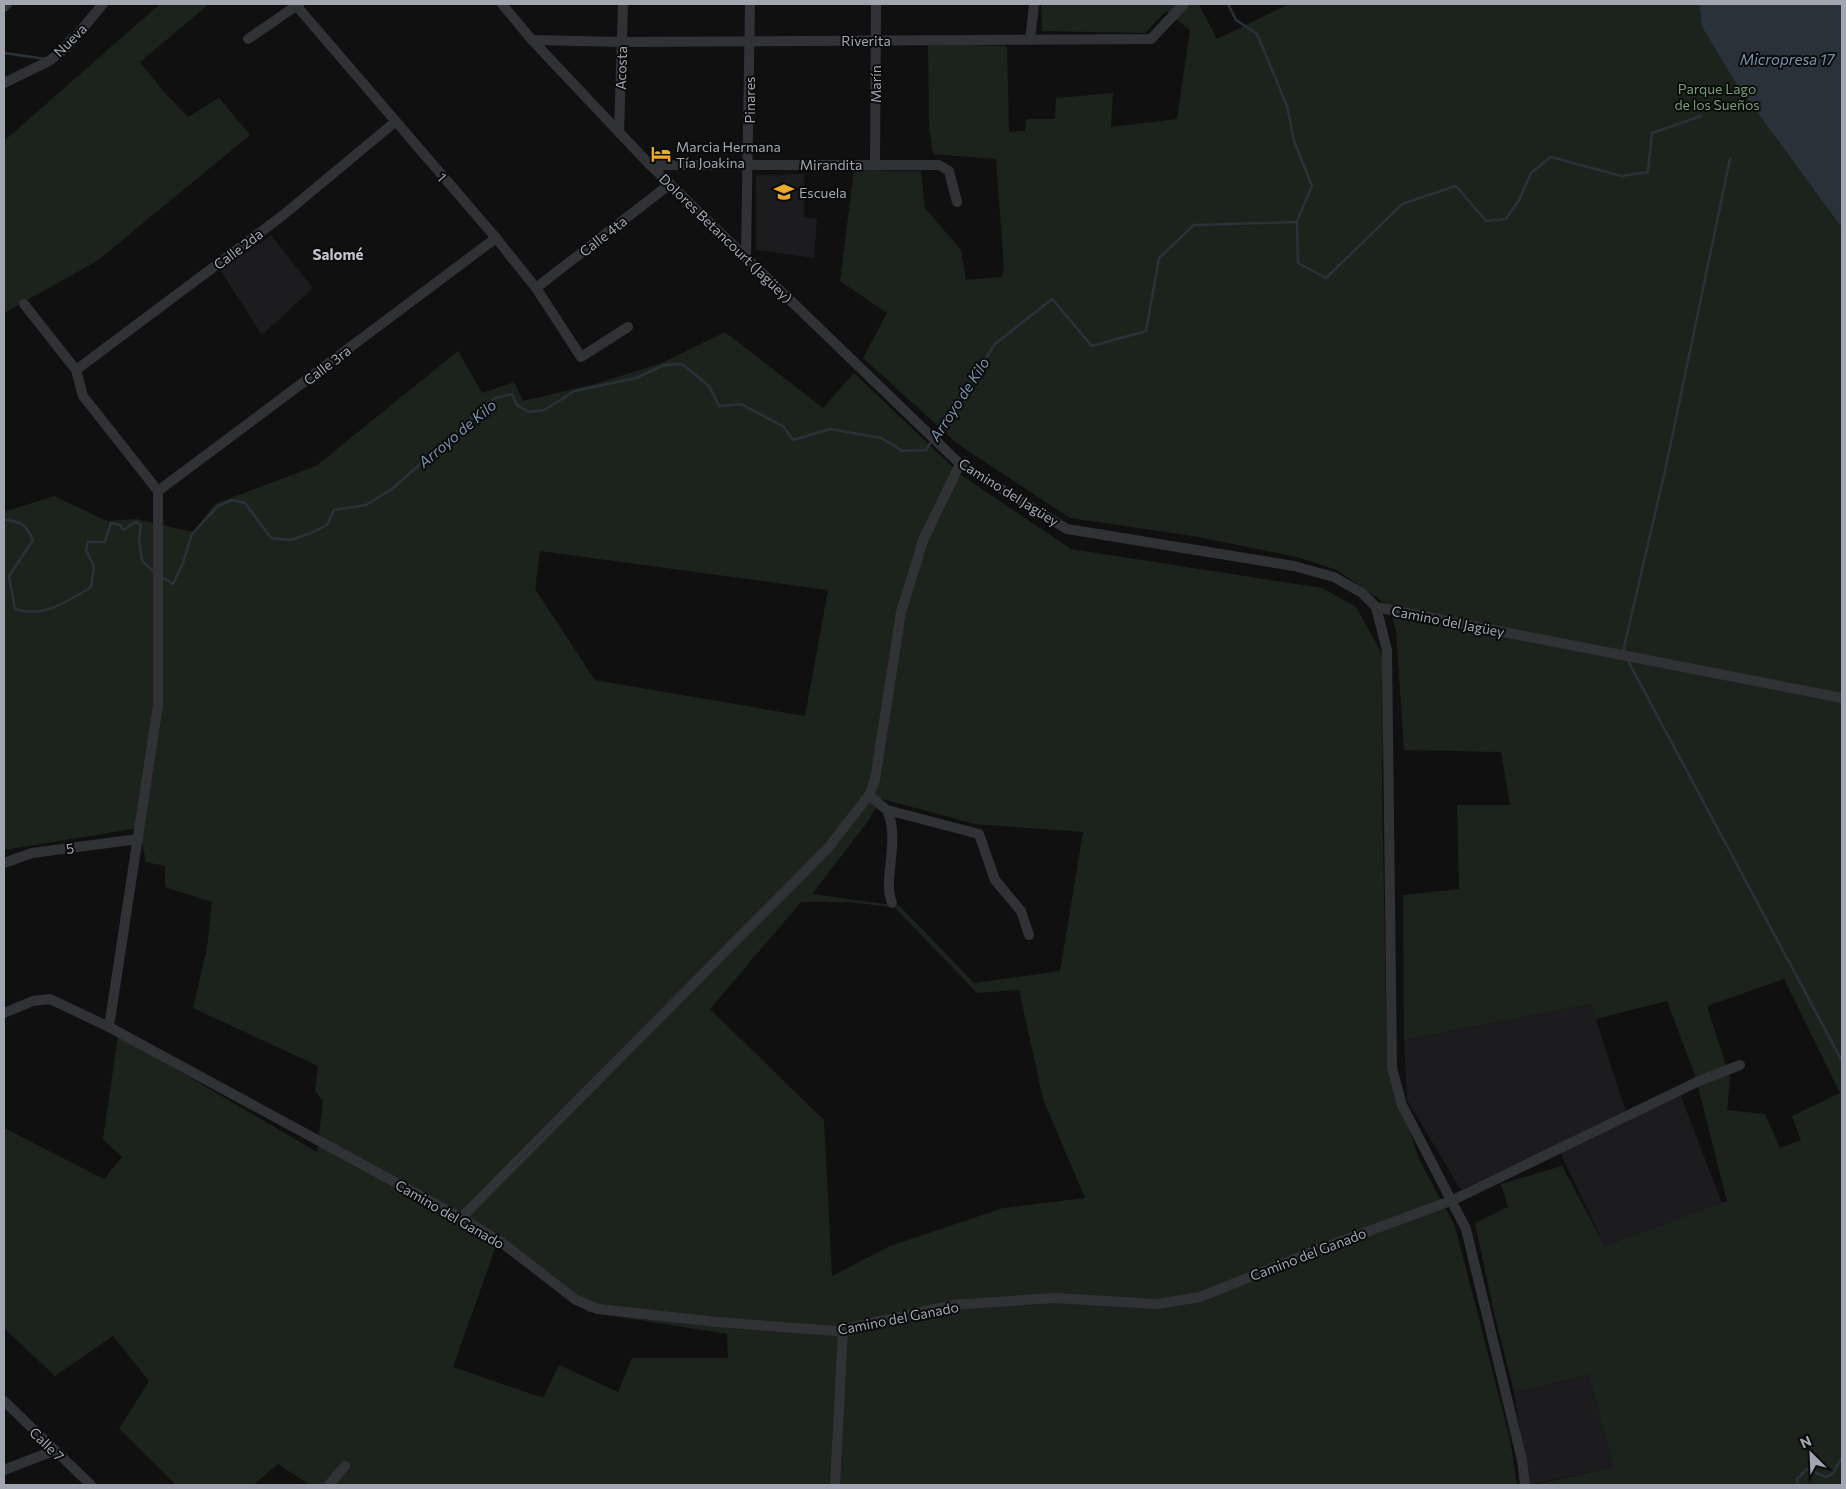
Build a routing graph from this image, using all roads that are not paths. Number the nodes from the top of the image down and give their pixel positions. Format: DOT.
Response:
graph roads {
  1 [pos="7,4"];
  2 [pos="103,4"];
  3 [pos="297,4"];
  4 [pos="502,4"];
  5 [pos="623,4"];
  6 [pos="750,4"];
  7 [pos="876,4"];
  8 [pos="1034,4"];
  9 [pos="1184,4"];
  10 [pos="4,7"];
  11 [pos="248,39"];
  12 [pos="532,40"];
  13 [pos="875,40"];
  14 [pos="1030,40"];
  15 [pos="749,41"];
  16 [pos="622,42"];
  17 [pos="4,83"];
  18 [pos="395,122"];
  19 [pos="619,133"];
  20 [pos="875,164"];
  21 [pos="650,165"];
  22 [pos="748,165"];
  23 [pos="670,184"];
  24 [pos="957,202"];
  25 [pos="496,238"];
  26 [pos="746,255"];
  27 [pos="536,288"];
  28 [pos="24,304"];
  29 [pos="628,327"];
  30 [pos="76,370"];
  31 [pos="938,443"];
  32 [pos="960,464"];
  33 [pos="158,491"];
  34 [pos="1376,607"];
  35 [pos="1842,698"];
  36 [pos="869,795"];
  37 [pos="888,810"];
  38 [pos="138,839"];
  39 [pos="4,863"];
  40 [pos="892,903"];
  41 [pos="1029,935"];
  42 [pos="4,1013"];
  43 [pos="110,1027"];
  44 [pos="1740,1064"];
  45 [pos="1453,1200"];
  46 [pos="461,1218"];
  47 [pos="843,1331"];
  48 [pos="4,1401"];
  49 [pos="53,1451"];
  50 [pos="345,1466"];
  51 [pos="4,1470"];
  52 [pos="90,1485"];
  53 [pos="329,1485"];
  54 [pos="835,1485"];
  55 [pos="1526,1485"];
  1 -- 10 [label="street"];
  2 -- 17 [label="street, Nueva"];
  3 -- 11 [label="street"];
  3 -- 18 [label="street, 1"];
  4 -- 12 [label="street, Dolores Betancourt (Jagüey)"];
  5 -- 16 [label="street, Acosta"];
  6 -- 15 [label="street, Pinares"];
  7 -- 13 [label="street, Marín"];
  8 -- 14 [label="street"];
  9 -- 14 [label="street, Riverita"];
  12 -- 16 [label="street, Riverita"];
  12 -- 19 [label="street, Dolores Betancourt (Jagüey)"];
  13 -- 14 [label="street, Riverita"];
  13 -- 15 [label="street, Riverita"];
  13 -- 20 [label="street, Marín"];
  15 -- 16 [label="street, Riverita"];
  15 -- 22 [label="street, Pinares"];
  16 -- 19 [label="street, Acosta"];
  18 -- 25 [label="street, 1"];
  18 -- 30 [label="street, Calle 2da"];
  19 -- 21 [label="street, Dolores Betancourt (Jagüey)"];
  20 -- 22 [label="street, Mirandita"];
  20 -- 24 [label="street, Mirandita"];
  21 -- 22 [label="street, Mirandita"];
  21 -- 23 [label="street, Dolores Betancourt (Jagüey)"];
  22 -- 26 [label="street, Pinares"];
  23 -- 26 [label="street, Dolores Betancourt (Jagüey)"];
  23 -- 27 [label="street, Calle 4ta"];
  25 -- 27 [label="street, 1"];
  25 -- 33 [label="street, Calle 3ra"];
  26 -- 31 [label="street, Dolores Betancourt (Jagüey)"];
  27 -- 29 [label="street, 1"];
  28 -- 30 [label="street"];
  30 -- 33 [label="street"];
  31 -- 32 [label="street, Camino del Jagüey"];
  32 -- 34 [label="street, Camino del Jagüey"];
  32 -- 36 [label="street"];
  33 -- 38 [label="street"];
  34 -- 35 [label="street, Camino del Jagüey"];
  34 -- 45 [label="street"];
  36 -- 37 [label="street"];
  36 -- 46 [label="street"];
  37 -- 40 [label="street"];
  37 -- 41 [label="street"];
  38 -- 39 [label="street, 5"];
  38 -- 43 [label="street"];
  42 -- 43 [label="street, Camino del Ganado"];
  43 -- 46 [label="street, Camino del Ganado"];
  44 -- 45 [label="street, Camino del Ganado"];
  45 -- 47 [label="street, Camino del Ganado"];
  45 -- 55 [label="street"];
  46 -- 47 [label="street, Camino del Ganado"];
  47 -- 54 [label="street"];
  48 -- 49 [label="street, Calle 7"];
  49 -- 51 [label="street"];
  49 -- 52 [label="street, Calle 7"];
  50 -- 53 [label="street"];
}
